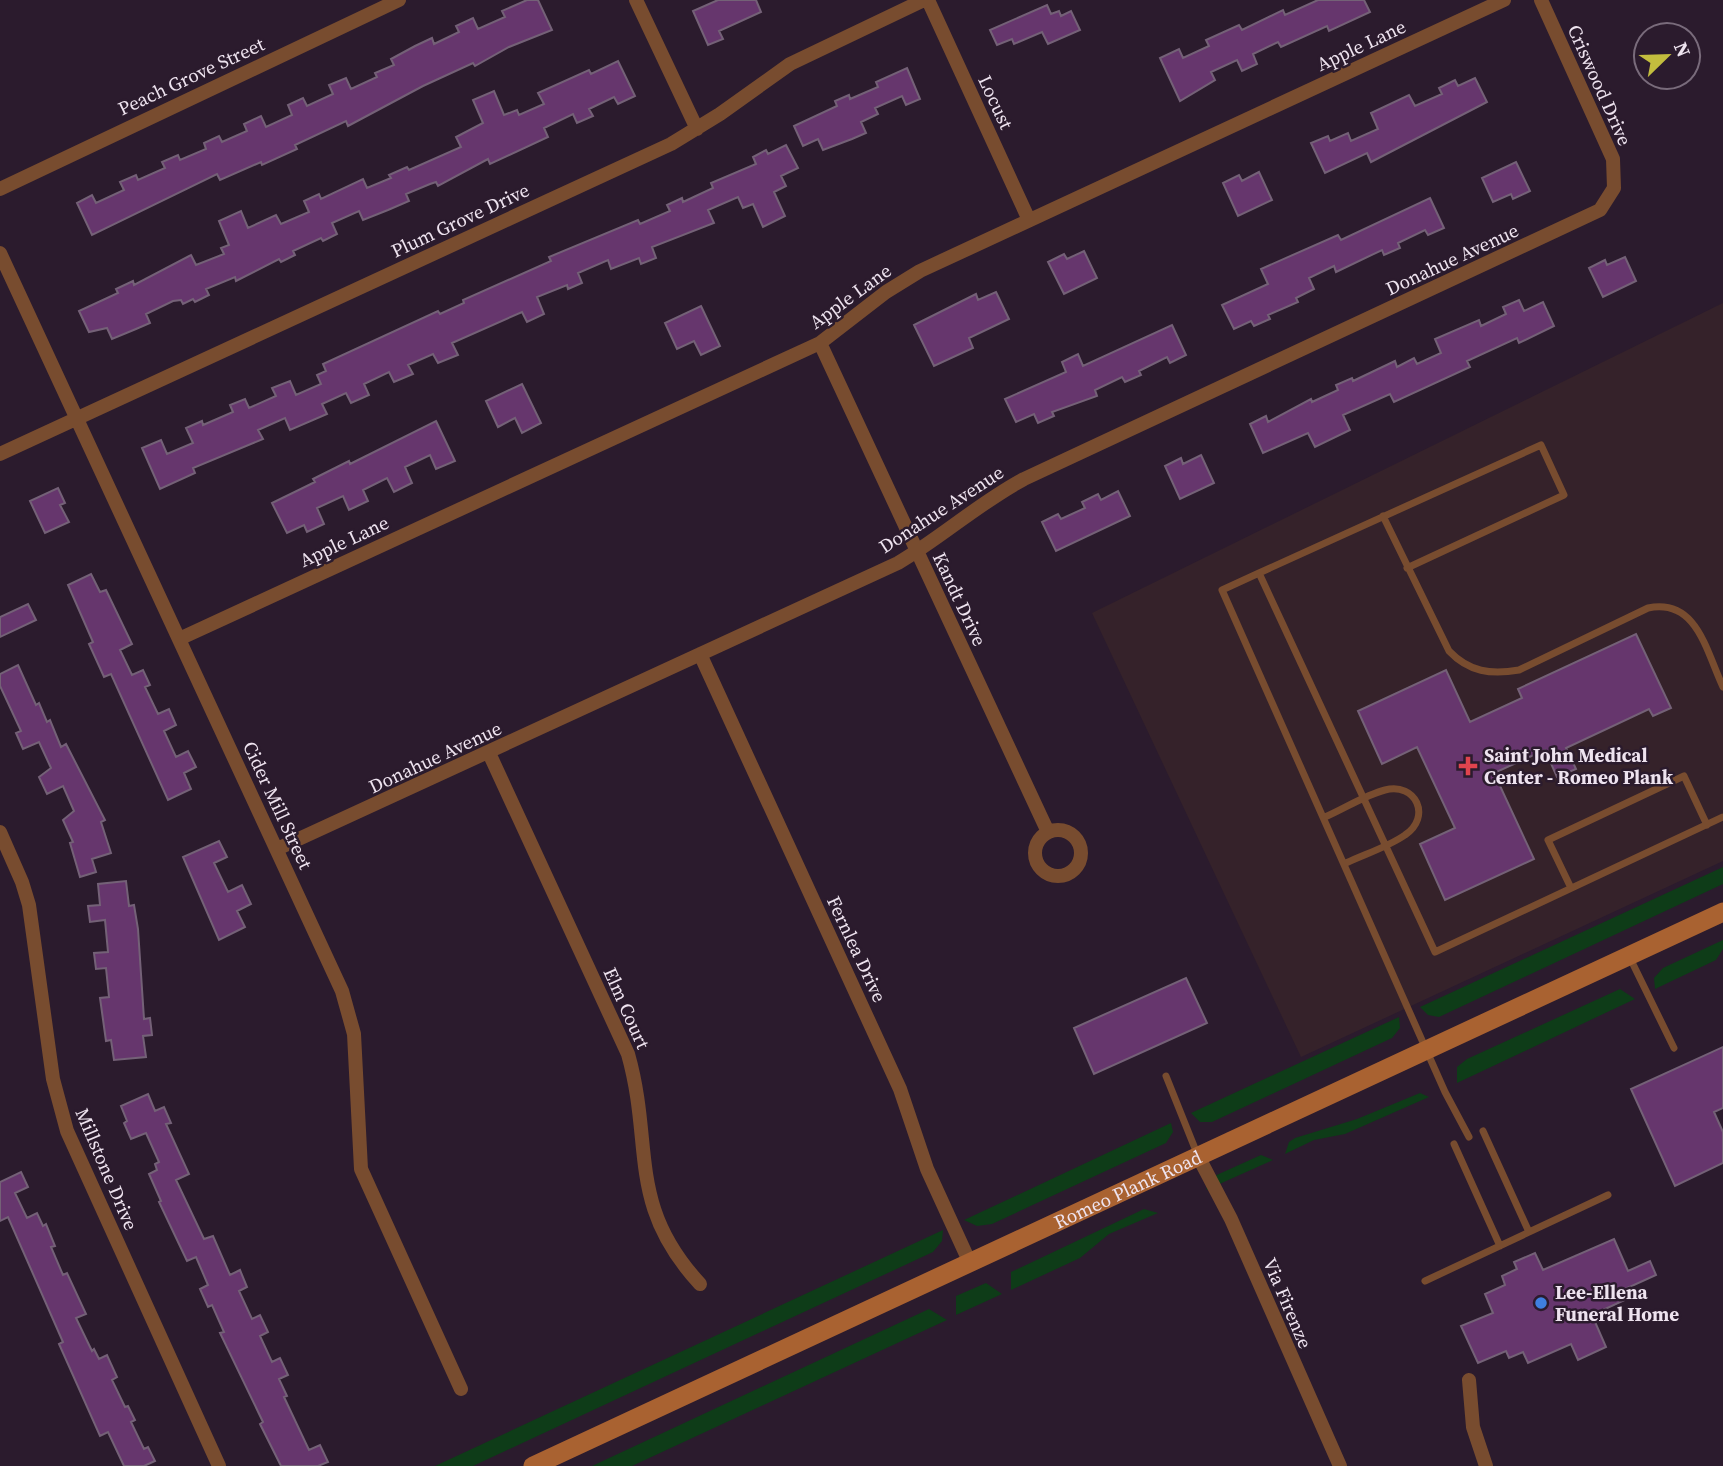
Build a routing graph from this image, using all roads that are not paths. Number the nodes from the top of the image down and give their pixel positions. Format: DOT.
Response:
graph roads {
  1 [pos="398,0"];
  2 [pos="636,0"];
  3 [pos="926,0"];
  4 [pos="1504,0"];
  5 [pos="1541,0"];
  6 [pos="696,129"];
  7 [pos="1614,188"];
  8 [pos="0,189"];
  9 [pos="1029,220"];
  10 [pos="0,253"];
  11 [pos="820,343"];
  12 [pos="77,419"];
  13 [pos="0,454"];
  14 [pos="1383,516"];
  15 [pos="917,552"];
  16 [pos="1407,568"];
  17 [pos="1259,573"];
  18 [pos="179,639"];
  19 [pos="700,654"];
  20 [pos="1723,687"];
  21 [pos="489,753"];
  22 [pos="1364,799"];
  23 [pos="1325,817"];
  24 [pos="1723,817"];
  25 [pos="1707,825"];
  26 [pos="0,832"];
  27 [pos="1048,832"];
  28 [pos="1385,845"];
  29 [pos="277,849"];
  30 [pos="1346,863"];
  31 [pos="1571,888"];
  32 [pos="1723,912"];
  33 [pos="1628,955"];
  34 [pos="1674,1048"];
  35 [pos="1426,1050"];
  36 [pos="1166,1076"];
  37 [pos="1483,1131"];
  38 [pos="1469,1137"];
  39 [pos="1454,1144"];
  40 [pos="1198,1156"];
  41 [pos="1608,1195"];
  42 [pos="1529,1232"];
  43 [pos="1500,1246"];
  44 [pos="970,1263"];
  45 [pos="1425,1281"];
  46 [pos="700,1284"];
  47 [pos="1469,1380"];
  48 [pos="461,1390"];
  49 [pos="219,1466"];
  50 [pos="533,1466"];
  51 [pos="1340,1466"];
  52 [pos="1486,1466"];
  1 -- 8 [label="street, Peach Grove Street"];
  2 -- 6 [label="street"];
  3 -- 6 [label="street, Plum Grove Drive"];
  3 -- 9 [label="street, Locust"];
  4 -- 9 [label="street, Apple Lane"];
  5 -- 7 [label="street, Criswood Drive"];
  6 -- 12 [label="street, Plum Grove Drive"];
  7 -- 15 [label="street, Donahue Avenue"];
  9 -- 11 [label="street, Apple Lane"];
  10 -- 12 [label="street, Cider Mill Street"];
  11 -- 15 [label="street, Kandt Drive"];
  11 -- 18 [label="street, Apple Lane"];
  12 -- 13 [label="street, Plum Grove Drive"];
  12 -- 18 [label="street, Cider Mill Street"];
  14 -- 16 [label="lane"];
  14 -- 16 [label="lane"];
  14 -- 17 [label="lane"];
  15 -- 19 [label="street, Donahue Avenue"];
  15 -- 27 [label="street, Kandt Drive"];
  16 -- 20 [label="lane"];
  17 -- 22 [label="lane"];
  17 -- 23 [label="lane"];
  18 -- 29 [label="street, Cider Mill Street"];
  19 -- 21 [label="street, Donahue Avenue"];
  19 -- 44 [label="street, Fernlea Drive"];
  21 -- 29 [label="street, Donahue Avenue"];
  21 -- 46 [label="street, Elm Court"];
  22 -- 23 [label="lane"];
  22 -- 28 [label="lane"];
  22 -- 28 [label="lane"];
  23 -- 30 [label="lane"];
  24 -- 25 [label="lane"];
  25 -- 31 [label="lane"];
  25 -- 31 [label="lane"];
  26 -- 49 [label="street, Millstone Drive"];
  28 -- 30 [label="lane"];
  28 -- 31 [label="lane"];
  29 -- 48 [label="street, Cider Mill Street"];
  30 -- 35 [label="lane"];
  32 -- 33 [label="main road, Romeo Plank Road"];
  33 -- 34 [label="lane"];
  33 -- 35 [label="main road, Romeo Plank Road"];
  35 -- 38 [label="lane"];
  35 -- 40 [label="main road, Romeo Plank Road"];
  36 -- 40 [label="lane"];
  37 -- 42 [label="lane"];
  39 -- 43 [label="lane"];
  40 -- 44 [label="main road, Romeo Plank Road"];
  40 -- 51 [label="street, Via Firenze"];
  41 -- 42 [label="lane"];
  42 -- 43 [label="lane"];
  43 -- 45 [label="lane"];
  44 -- 50 [label="main road, Romeo Plank Road"];
  47 -- 52 [label="street"];
}
